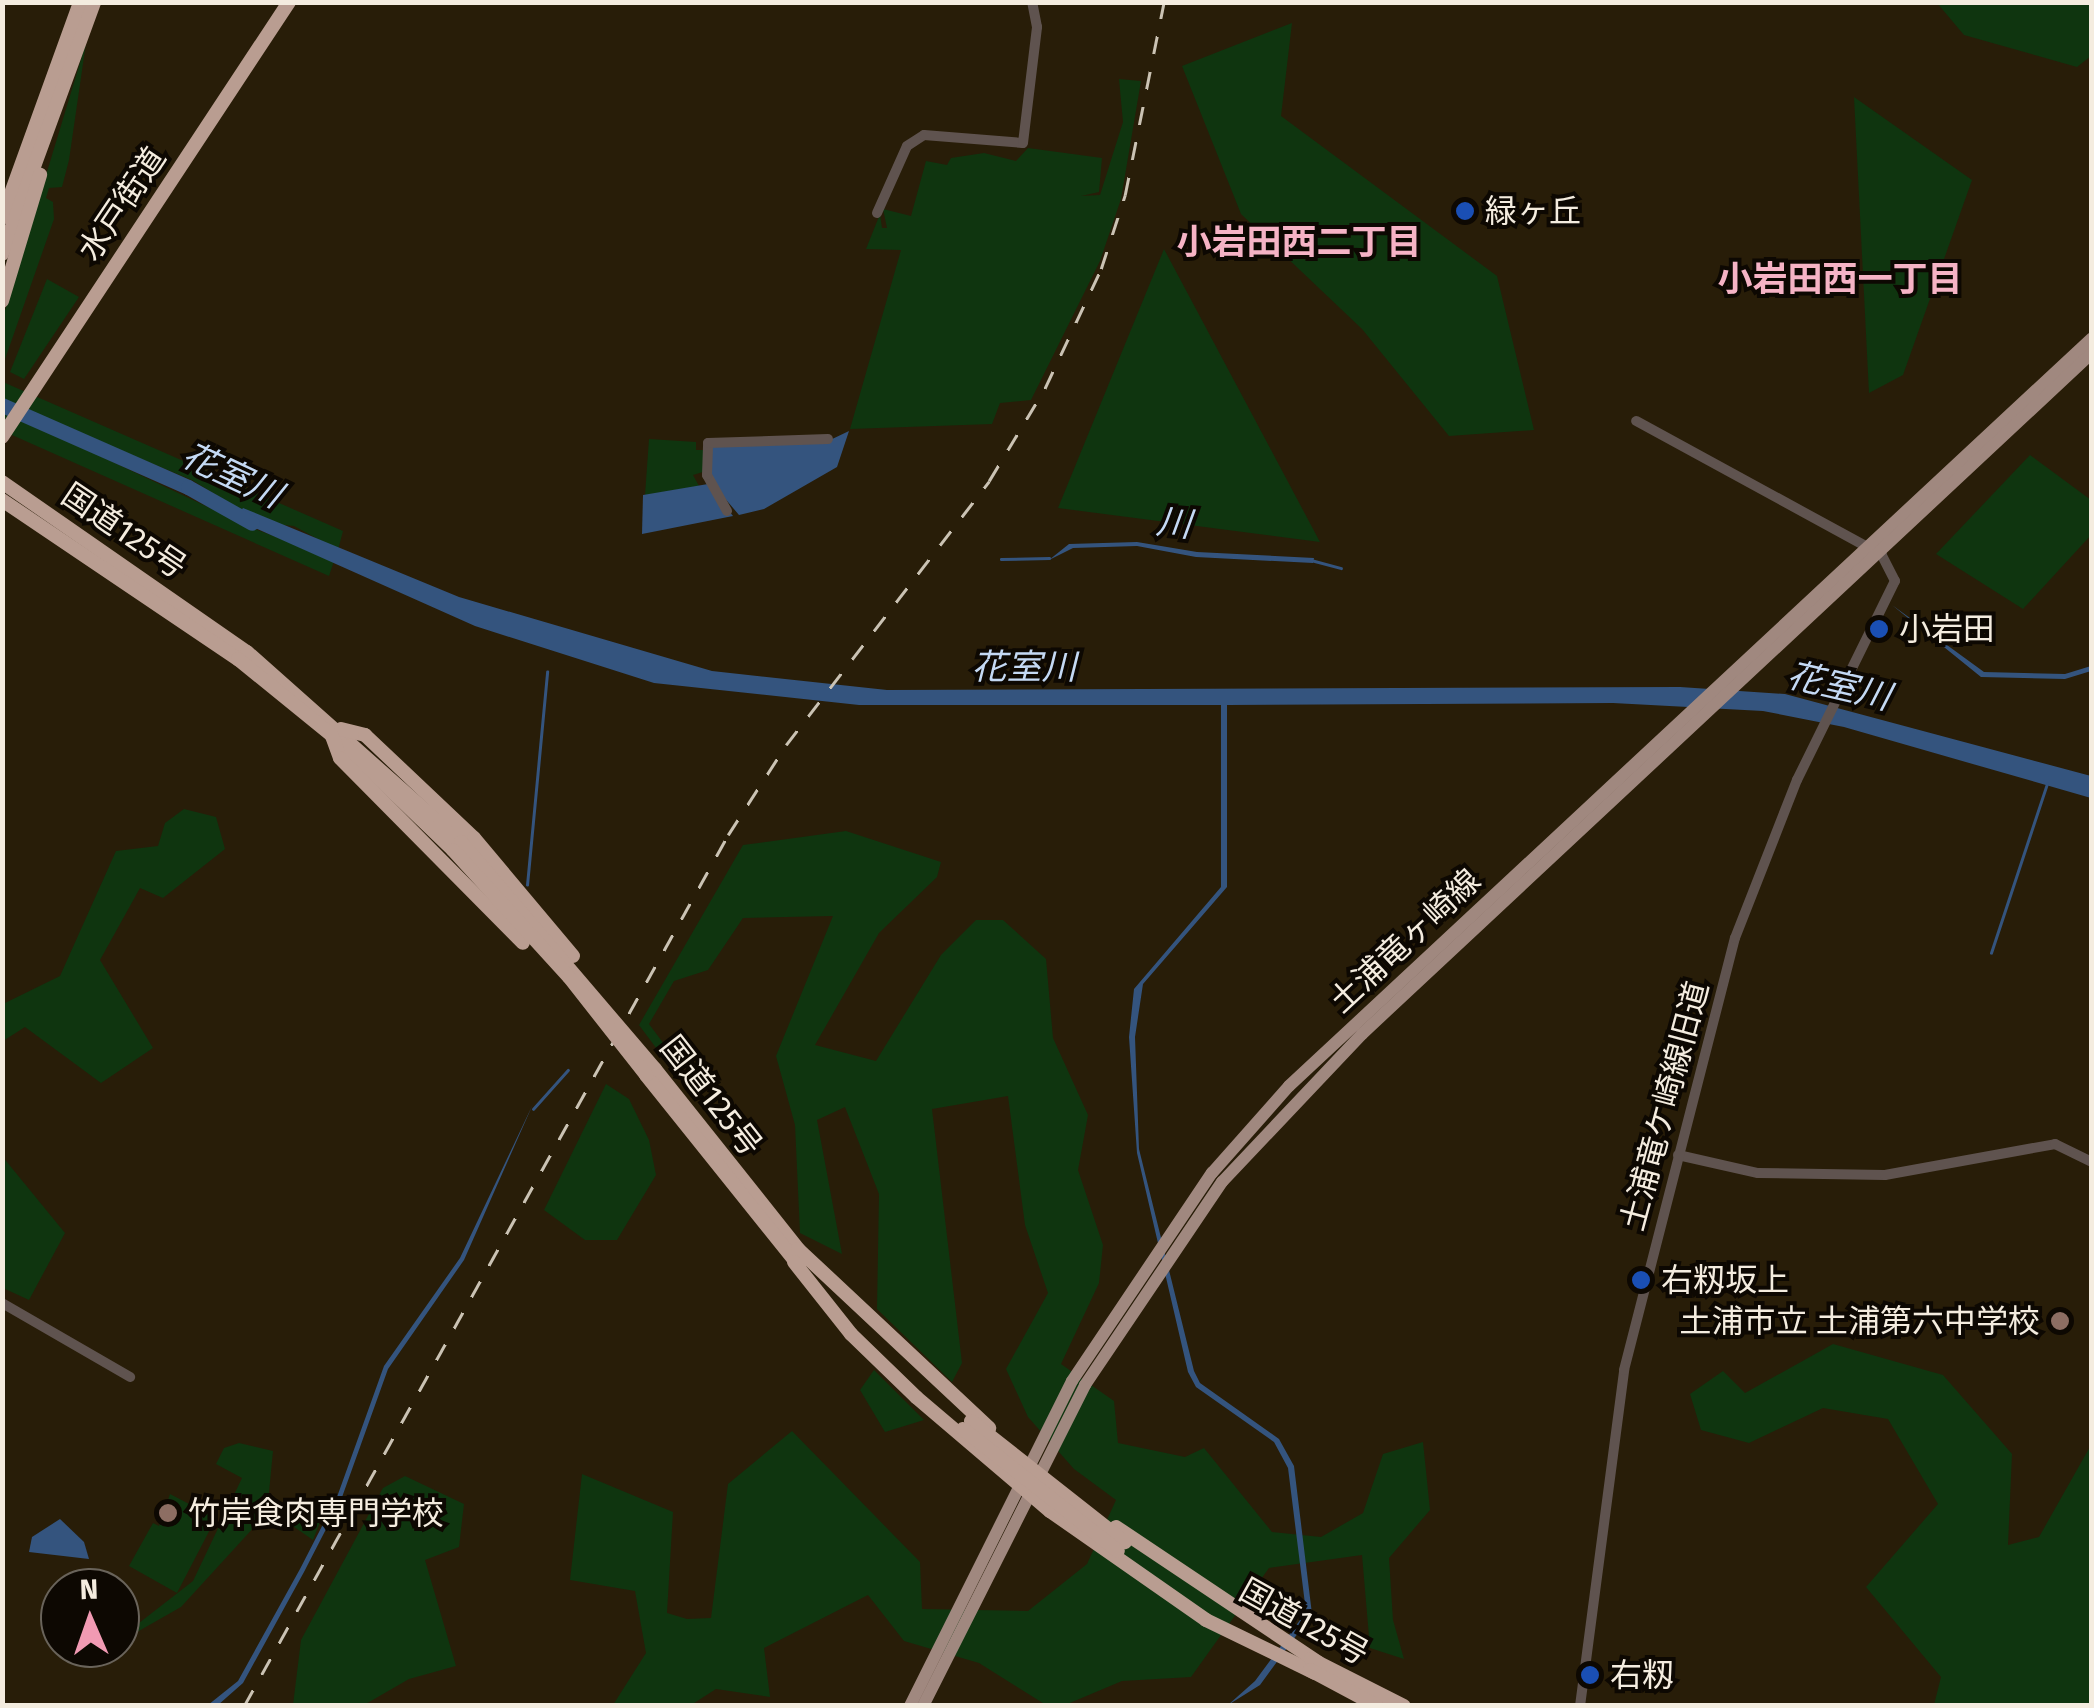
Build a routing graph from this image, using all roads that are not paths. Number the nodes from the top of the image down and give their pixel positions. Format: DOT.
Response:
graph roads {
  1 [pos="80,2"];
  2 [pos="94,2"];
  3 [pos="289,2"];
  4 [pos="1032,2"];
  5 [pos="76,50"];
  6 [pos="55,72"];
  7 [pos="2,191"];
  8 [pos="877,213"];
  9 [pos="2,218"];
  10 [pos="2,254"];
  11 [pos="2,301"];
  12 [pos="2092,338"];
  13 [pos="2092,353"];
  14 [pos="1636,421"];
  15 [pos="2,437"];
  16 [pos="828,440"];
  17 [pos="2,482"];
  18 [pos="2,500"];
  19 [pos="727,511"];
  20 [pos="1868,547"];
  21 [pos="1882,555"];
  22 [pos="336,732"];
  23 [pos="524,944"];
  24 [pos="573,956"];
  25 [pos="1678,1155"];
  26 [pos="2092,1162"];
  27 [pos="796,1255"];
  28 [pos="2,1303"];
  29 [pos="130,1377"];
  30 [pos="1030,1461"];
  31 [pos="1043,1472"];
  32 [pos="1025,1490"];
  33 [pos="1317,1668"];
  34 [pos="910,1706"];
  35 [pos="923,1706"];
  36 [pos="1377,1706"];
  37 [pos="1404,1706"];
  38 [pos="1580,1706"];
  1 -- 6 [label="highway"];
  2 -- 5 [label="highway"];
  3 -- 15 [label="highway, 水戸街道"];
  4 -- 8 [label="street"];
  5 -- 10 [label="highway"];
  5 -- 11 [label="highway"];
  6 -- 7 [label="highway"];
  6 -- 9 [label="highway"];
  12 -- 20 [label="main road, 土浦竜ヶ崎線"];
  13 -- 21 [label="main road, 土浦竜ヶ崎線"];
  14 -- 20 [label="street"];
  16 -- 19 [label="street"];
  17 -- 22 [label="highway, 国道125号"];
  18 -- 22 [label="highway, 国道125号"];
  20 -- 21 [label="street"];
  20 -- 30 [label="main road, 土浦竜ヶ崎線"];
  21 -- 25 [label="street, 土浦竜ケ崎線旧道"];
  21 -- 31 [label="main road, 土浦竜ヶ崎線"];
  22 -- 23 [label="highway"];
  22 -- 24 [label="highway"];
  22 -- 27 [label="highway, 国道125号, bridge"];
  25 -- 26 [label="street"];
  25 -- 38 [label="street, 土浦竜ケ崎線旧道"];
  27 -- 30 [label="highway"];
  27 -- 32 [label="highway"];
  27 -- 33 [label="highway, 国道125号, bridge"];
  28 -- 29 [label="street"];
  30 -- 31 [label="highway"];
  30 -- 32 [label="main road, 土浦竜ヶ崎線"];
  31 -- 32 [label="main road, 土浦竜ヶ崎線"];
  31 -- 33 [label="highway"];
  32 -- 33 [label="highway"];
  32 -- 34 [label="main road, 土浦竜ヶ崎線"];
  32 -- 35 [label="main road, 土浦竜ヶ崎線"];
  33 -- 36 [label="highway, 国道125号"];
  33 -- 37 [label="highway, 国道125号"];
}
